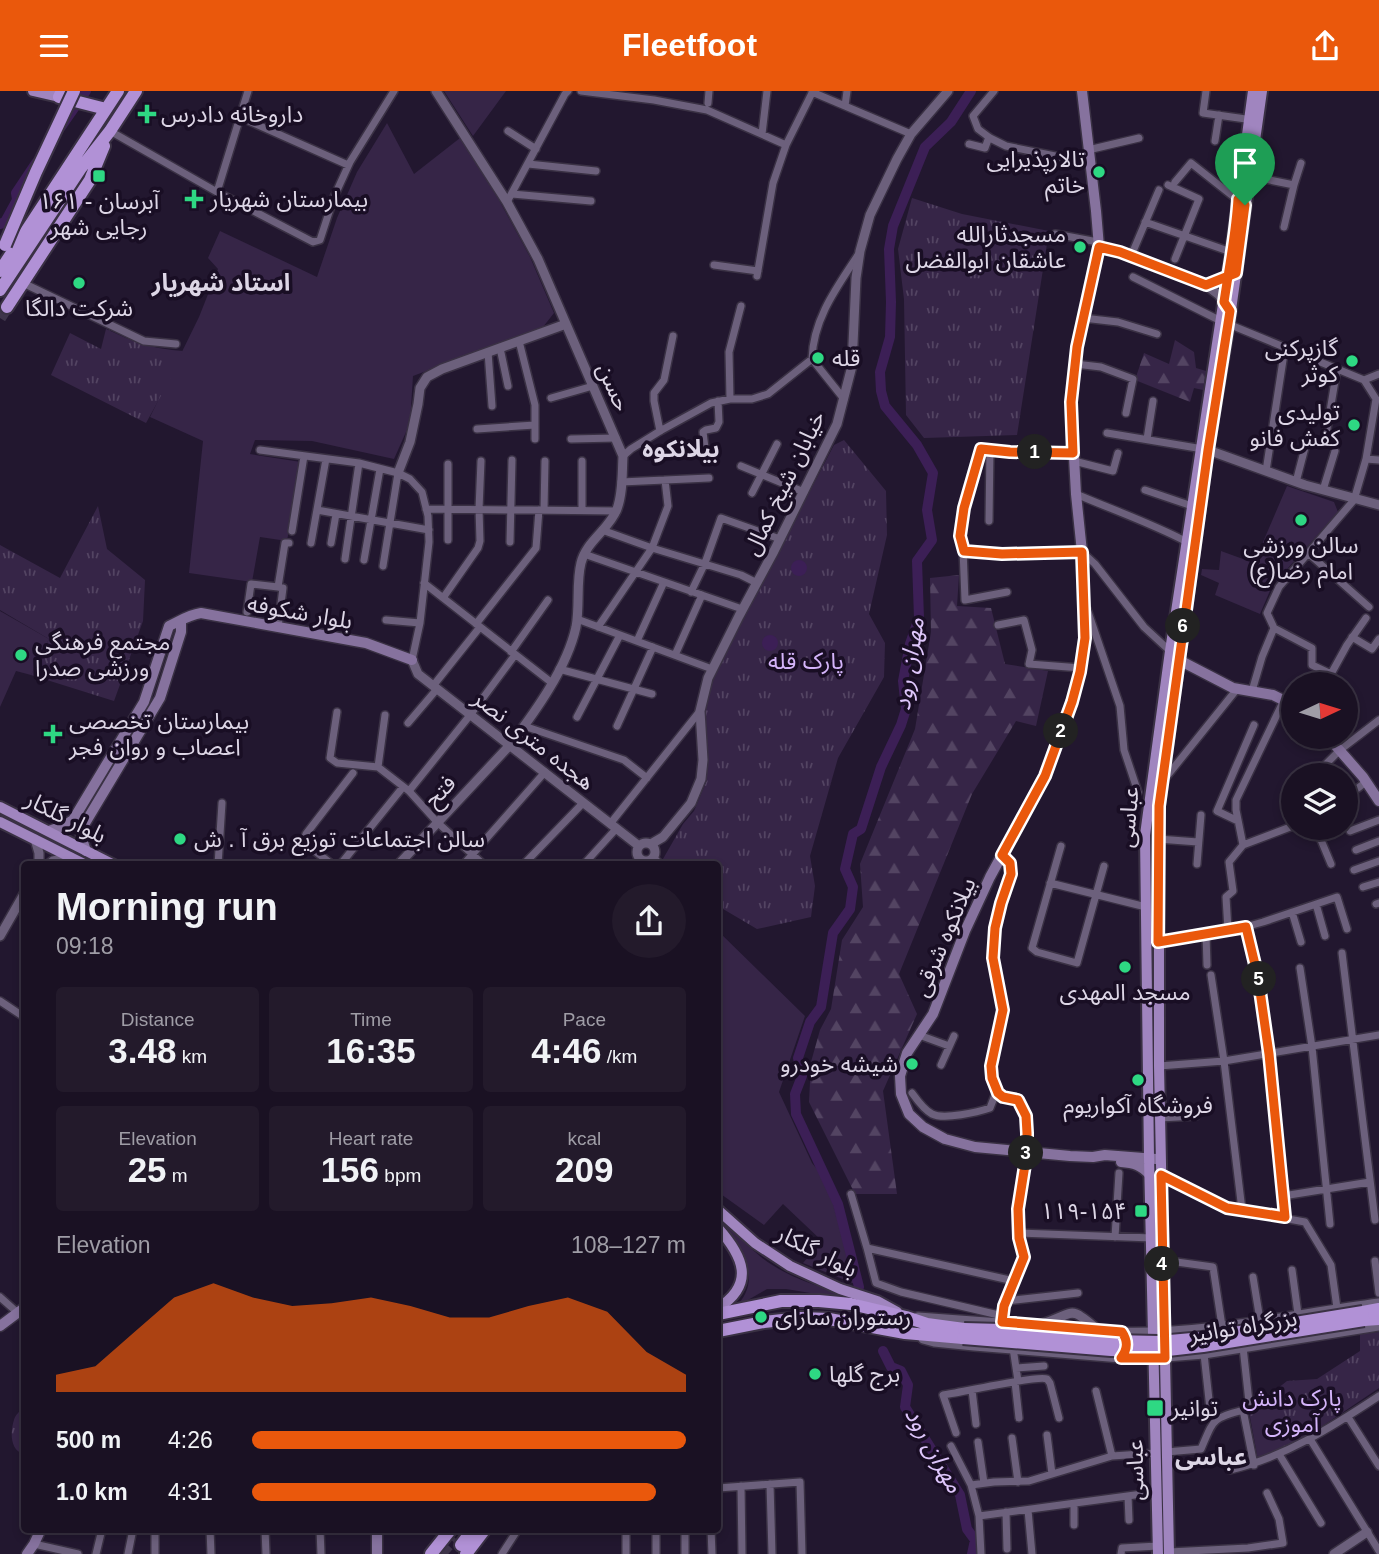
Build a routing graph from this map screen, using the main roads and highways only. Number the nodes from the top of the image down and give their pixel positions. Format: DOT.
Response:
graph roads {
  1 [pos="33,91"];
  2 [pos="74,91"];
  3 [pos="118,91"];
  4 [pos="136,91"];
  5 [pos="1082,91"];
  6 [pos="1253,91"];
  7 [pos="1262,91"];
  8 [pos="60,94"];
  9 [pos="106,109"];
  10 [pos="1253,120"];
  11 [pos="110,131"];
  12 [pos="1242,202"];
  13 [pos="2,250"];
  14 [pos="0,271"];
  15 [pos="0,290"];
  16 [pos="8,307"];
  17 [pos="1204,449"];
  18 [pos="1191,544"];
  19 [pos="181,621"];
  20 [pos="1170,651"];
  21 [pos="412,660"];
  22 [pos="1179,660"];
  23 [pos="1281,699"];
  24 [pos="1339,749"];
  25 [pos="1379,801"];
  26 [pos="0,807"];
  27 [pos="73,820"];
  28 [pos="0,822"];
  29 [pos="84,825"];
  30 [pos="49,831"];
  31 [pos="86,851"];
  32 [pos="78,861"];
  33 [pos="106,861"];
  34 [pos="1093,1157"];
  35 [pos="1155,1159"];
  36 [pos="1155,1175"];
  37 [pos="721,1213"];
  38 [pos="721,1231"];
  39 [pos="721,1306"];
  40 [pos="1379,1309"];
  41 [pos="21,1311"];
  42 [pos="721,1313"];
  43 [pos="1364,1316"];
  44 [pos="906,1317"];
  45 [pos="1379,1319"];
  46 [pos="0,1326"];
  47 [pos="721,1330"];
  48 [pos="964,1333"];
  49 [pos="1159,1333"];
  50 [pos="1161,1452"];
  51 [pos="39,1533"];
  52 [pos="377,1533"];
  53 [pos="459,1539"];
  54 [pos="1163,1552"];
  55 [pos="27,1554"];
  56 [pos="377,1554"];
  57 [pos="431,1554"];
  1 -- 8 [label="main road"];
  2 -- 13 [label="highway, bridge"];
  3 -- 9 [label="highway"];
  4 -- 11 [label="highway"];
  5 -- 34 [label="main road, بیلانکوه شرقی"];
  6 -- 10 [label="main road, عباسى"];
  7 -- 10 [label="main road, عباسى"];
  8 -- 9 [label="highway"];
  9 -- 14 [label="highway"];
  10 -- 12 [label="main road, عباسى"];
  10 -- 12 [label="main road, عباسى"];
  11 -- 15 [label="highway"];
  11 -- 16 [label="highway"];
  12 -- 17 [label="main road, عباسى"];
  17 -- 18 [label="main road, عباسى"];
  17 -- 18 [label="main road, عباسى"];
  18 -- 20 [label="main road, عباسى"];
  18 -- 22 [label="main road, عباسى"];
  19 -- 21 [label="main road, بلوار شکوفه"];
  19 -- 27 [label="main road"];
  19 -- 29 [label="main road"];
  20 -- 22 [label="main road"];
  20 -- 35 [label="main road, عباسى"];
  22 -- 23 [label="main road"];
  22 -- 35 [label="main road, عباسى"];
  24 -- 25 [label="main road"];
  26 -- 30 [label="main road, بلوار گلکار"];
  27 -- 29 [label="main road"];
  27 -- 30 [label="main road"];
  28 -- 32 [label="main road, بلوار گلکار"];
  29 -- 31 [label="main road"];
  30 -- 31 [label="main road, بلوار گلکار"];
  31 -- 33 [label="main road, بلوار گلکار"];
  34 -- 35 [label="main road, بیلانکوه شرقی"];
  34 -- 36 [label="main road, بیلانکوه شرقی"];
  35 -- 36 [label="main road, عباسى"];
  36 -- 49 [label="main road, عباسى"];
  36 -- 49 [label="main road, عباسى"];
  37 -- 44 [label="main road, بلوار گلکار"];
  38 -- 39 [label="main road"];
  40 -- 43 [label="highway"];
  41 -- 46 [label="main road"];
  42 -- 44 [label="highway, بزرگراه توانیر"];
  43 -- 45 [label="highway"];
  43 -- 48 [label="highway, bridge"];
  44 -- 48 [label="highway, بزرگراه توانیر"];
  47 -- 48 [label="highway, بزرگراه توانیر"];
  49 -- 50 [label="main road, عباسى"];
  50 -- 54 [label="main road, عباسى"];
  50 -- 54 [label="main road, عباسى"];
  51 -- 55 [label="main road"];
  52 -- 56 [label="main road"];
  53 -- 57 [label="highway"];
}
